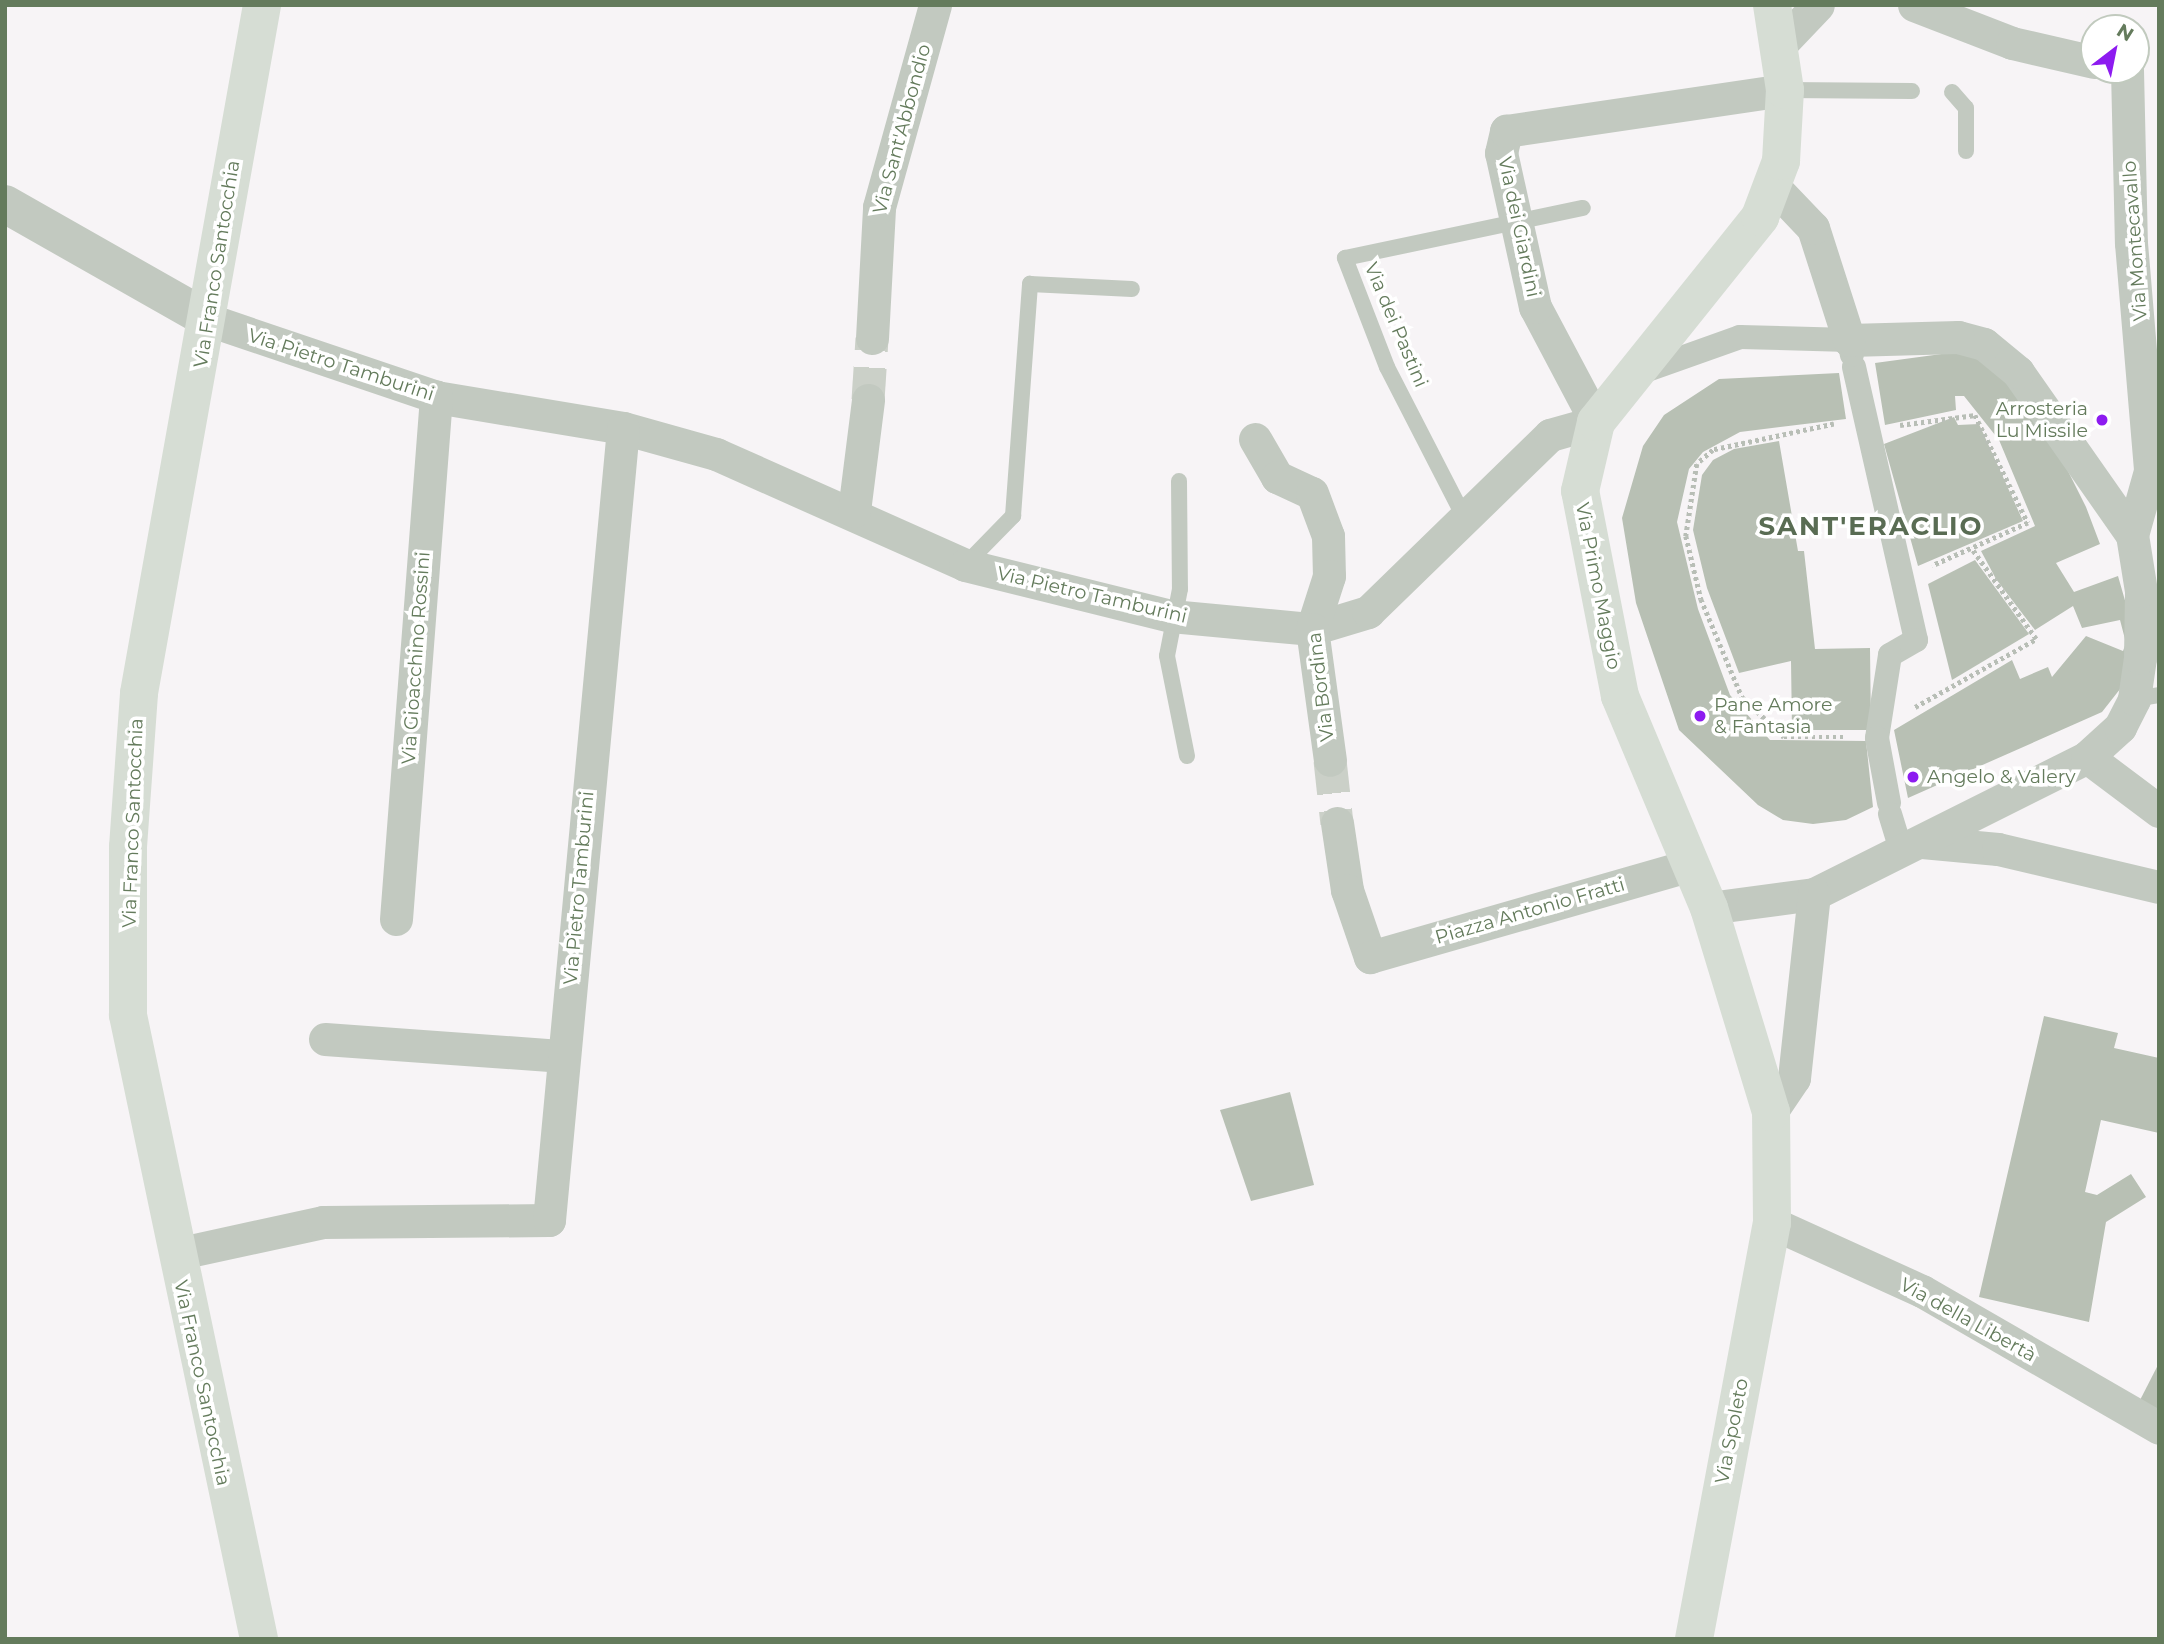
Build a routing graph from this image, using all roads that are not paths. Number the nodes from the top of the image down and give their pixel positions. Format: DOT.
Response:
graph roads {
  1 [pos="262,5"];
  2 [pos="935,5"];
  3 [pos="1772,5"];
  4 [pos="1818,5"];
  5 [pos="1914,5"];
  6 [pos="1780,45"];
  7 [pos="2080,59"];
  8 [pos="2127,84"];
  9 [pos="1785,90"];
  10 [pos="1912,90"];
  11 [pos="1952,92"];
  12 [pos="1966,151"];
  13 [pos="1772,185"];
  14 [pos="7,208"];
  15 [pos="1583,208"];
  16 [pos="1517,222"];
  17 [pos="1132,289"];
  18 [pos="209,320"];
  19 [pos="872,338"];
  20 [pos="1852,354"];
  21 [pos="1628,377"];
  22 [pos="436,397"];
  23 [pos="868,400"];
  24 [pos="1596,422"];
  25 [pos="623,428"];
  26 [pos="1255,439"];
  27 [pos="1179,481"];
  28 [pos="854,511"];
  29 [pos="1462,513"];
  30 [pos="2132,535"];
  31 [pos="965,565"];
  32 [pos="1171,616"];
  33 [pos="1312,629"];
  34 [pos="2146,697"];
  35 [pos="1187,756"];
  36 [pos="2087,757"];
  37 [pos="1330,760"];
  38 [pos="2159,811"];
  39 [pos="1337,823"];
  40 [pos="1911,846"];
  41 [pos="1691,865"];
  42 [pos="2159,887"];
  43 [pos="1814,894"];
  44 [pos="1709,908"];
  45 [pos="396,919"];
  46 [pos="325,1040"];
  47 [pos="563,1056"];
  48 [pos="1772,1111"];
  49 [pos="1772,1223"];
  50 [pos="176,1254"];
  51 [pos="2159,1428"];
  52 [pos="259,1639"];
  53 [pos="1695,1639"];
  1 -- 18 [label="main road, Via Franco Santocchia"];
  2 -- 19 [label="street, Via Sant'Abbondio"];
  3 -- 6 [label="main road, Via Primo Maggio"];
  4 -- 6 [label="street"];
  5 -- 7 [label="street"];
  6 -- 9 [label="main road, Via Primo Maggio"];
  8 -- 30 [label="street, Via Montecavallo"];
  9 -- 10 [label="lane"];
  9 -- 13 [label="main road, Via Primo Maggio"];
  9 -- 16 [label="street, Via dei Giardini"];
  11 -- 12 [label="lane"];
  13 -- 20 [label="street"];
  13 -- 21 [label="main road, Via Primo Maggio"];
  14 -- 18 [label="street, Via Pietro Tamburini"];
  15 -- 16 [label="lane, Via dei Pastini"];
  16 -- 24 [label="street, Via dei Giardini"];
  16 -- 29 [label="lane, Via dei Pastini"];
  17 -- 31 [label="lane"];
  18 -- 22 [label="street, Via Pietro Tamburini"];
  18 -- 50 [label="main road, Via Franco Santocchia"];
  20 -- 21 [label="street"];
  20 -- 30 [label="street"];
  20 -- 40 [label="street"];
  21 -- 24 [label="main road, Via Primo Maggio"];
  22 -- 25 [label="street, Via Pietro Tamburini"];
  22 -- 45 [label="street, Via Gioacchino Rossini"];
  23 -- 28 [label="street"];
  24 -- 29 [label="street, Via Pietro Tamburini"];
  24 -- 41 [label="main road, Via Primo Maggio"];
  25 -- 28 [label="street, Via Pietro Tamburini"];
  25 -- 47 [label="street, Via Pietro Tamburini"];
  26 -- 33 [label="street, Via Bordina"];
  27 -- 32 [label="lane"];
  28 -- 31 [label="street, Via Pietro Tamburini"];
  29 -- 33 [label="street, Via Pietro Tamburini"];
  30 -- 34 [label="street"];
  31 -- 32 [label="street, Via Pietro Tamburini"];
  32 -- 33 [label="street, Via Pietro Tamburini"];
  32 -- 35 [label="lane"];
  33 -- 37 [label="street, Via Bordina"];
  34 -- 36 [label="street"];
  36 -- 38 [label="street"];
  36 -- 40 [label="street"];
  39 -- 41 [label="street, Piazza Antonio Fratti"];
  40 -- 42 [label="street"];
  40 -- 43 [label="street"];
  41 -- 44 [label="main road, Via Primo Maggio"];
  43 -- 44 [label="street"];
  43 -- 48 [label="street"];
  44 -- 48 [label="main road, Via Primo Maggio"];
  46 -- 47 [label="street"];
  47 -- 50 [label="street, Via Pietro Tamburini"];
  48 -- 49 [label="main road, Via Spoleto"];
  49 -- 51 [label="street, Via della Libertà"];
  49 -- 53 [label="main road, Via Spoleto"];
  50 -- 52 [label="main road, Via Franco Santocchia"];
}
